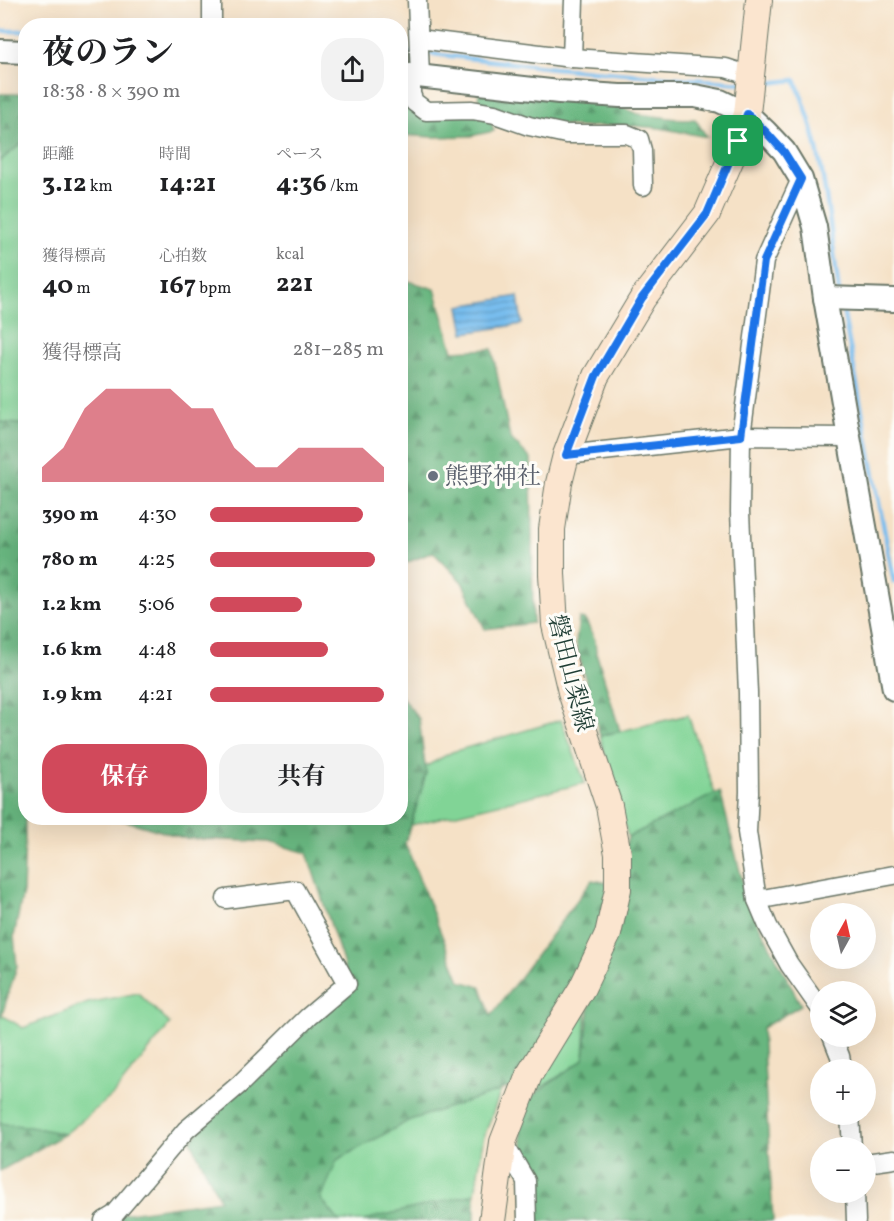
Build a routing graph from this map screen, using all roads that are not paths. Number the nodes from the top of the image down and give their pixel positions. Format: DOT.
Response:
graph roads {
  1 [pos="212,0"];
  2 [pos="417,0"];
  3 [pos="574,0"];
  4 [pos="759,0"];
  5 [pos="212,18"];
  6 [pos="418,39"];
  7 [pos="0,51"];
  8 [pos="18,52"];
  9 [pos="572,58"];
  10 [pos="410,75"];
  11 [pos="751,76"];
  12 [pos="747,114"];
  13 [pos="801,179"];
  14 [pos="643,186"];
  15 [pos="825,298"];
  16 [pos="894,300"];
  17 [pos="741,436"];
  18 [pos="849,437"];
  19 [pos="566,455"];
  20 [pos="888,618"];
  21 [pos="894,689"];
  22 [pos="894,875"];
  23 [pos="226,898"];
  24 [pos="757,900"];
  25 [pos="810,994"];
  26 [pos="503,1142"];
  27 [pos="894,1159"];
  28 [pos="876,1162"];
  29 [pos="855,1203"];
  30 [pos="104,1221"];
  31 [pos="492,1221"];
  32 [pos="527,1221"];
  33 [pos="856,1221"];
  1 -- 5 [label="street"];
  2 -- 6 [label="street"];
  3 -- 9 [label="street"];
  4 -- 11 [label="main road, 磐田山梨線"];
  6 -- 9 [label="street"];
  6 -- 10 [label="street"];
  7 -- 8 [label="street"];
  9 -- 11 [label="street"];
  10 -- 12 [label="street"];
  10 -- 14 [label="street"];
  11 -- 12 [label="main road, 磐田山梨線"];
  12 -- 13 [label="street"];
  12 -- 19 [label="main road, 磐田山梨線"];
  13 -- 15 [label="street"];
  13 -- 17 [label="street"];
  15 -- 16 [label="street"];
  15 -- 18 [label="street"];
  17 -- 18 [label="street"];
  17 -- 19 [label="street"];
  17 -- 24 [label="street"];
  18 -- 20 [label="street"];
  19 -- 26 [label="main road, 磐田山梨線"];
  20 -- 21 [label="street"];
  22 -- 24 [label="street"];
  23 -- 30 [label="street"];
  24 -- 25 [label="street"];
  26 -- 31 [label="main road, 磐田山梨線"];
  26 -- 32 [label="street"];
  27 -- 28 [label="street"];
  29 -- 33 [label="street"];
}
